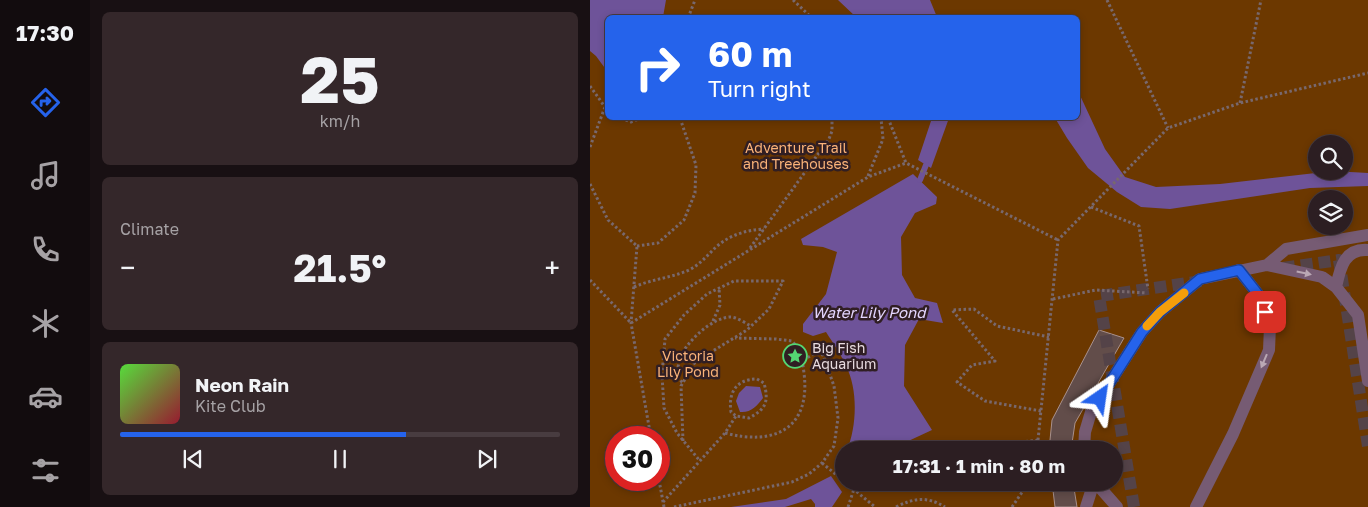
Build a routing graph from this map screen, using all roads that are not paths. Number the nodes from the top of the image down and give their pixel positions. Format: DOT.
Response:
graph roads {
  1 [pos="1368,235"];
  2 [pos="1368,250"];
  3 [pos="1267,265"];
  4 [pos="1239,270"];
  5 [pos="1336,287"];
  6 [pos="1368,381"];
  7 [pos="1084,441"];
  8 [pos="1092,491"];
  9 [pos="1103,491"];
  10 [pos="1086,507"];
  11 [pos="1117,507"];
  12 [pos="1196,507"];
  1 -- 3 [label="street"];
  2 -- 5 [label="street"];
  3 -- 4 [label="street"];
  3 -- 5 [label="street, one-way"];
  4 -- 7 [label="street"];
  4 -- 12 [label="street, one-way"];
  5 -- 6 [label="street"];
  8 -- 10 [label="street"];
  9 -- 11 [label="street"];
}
